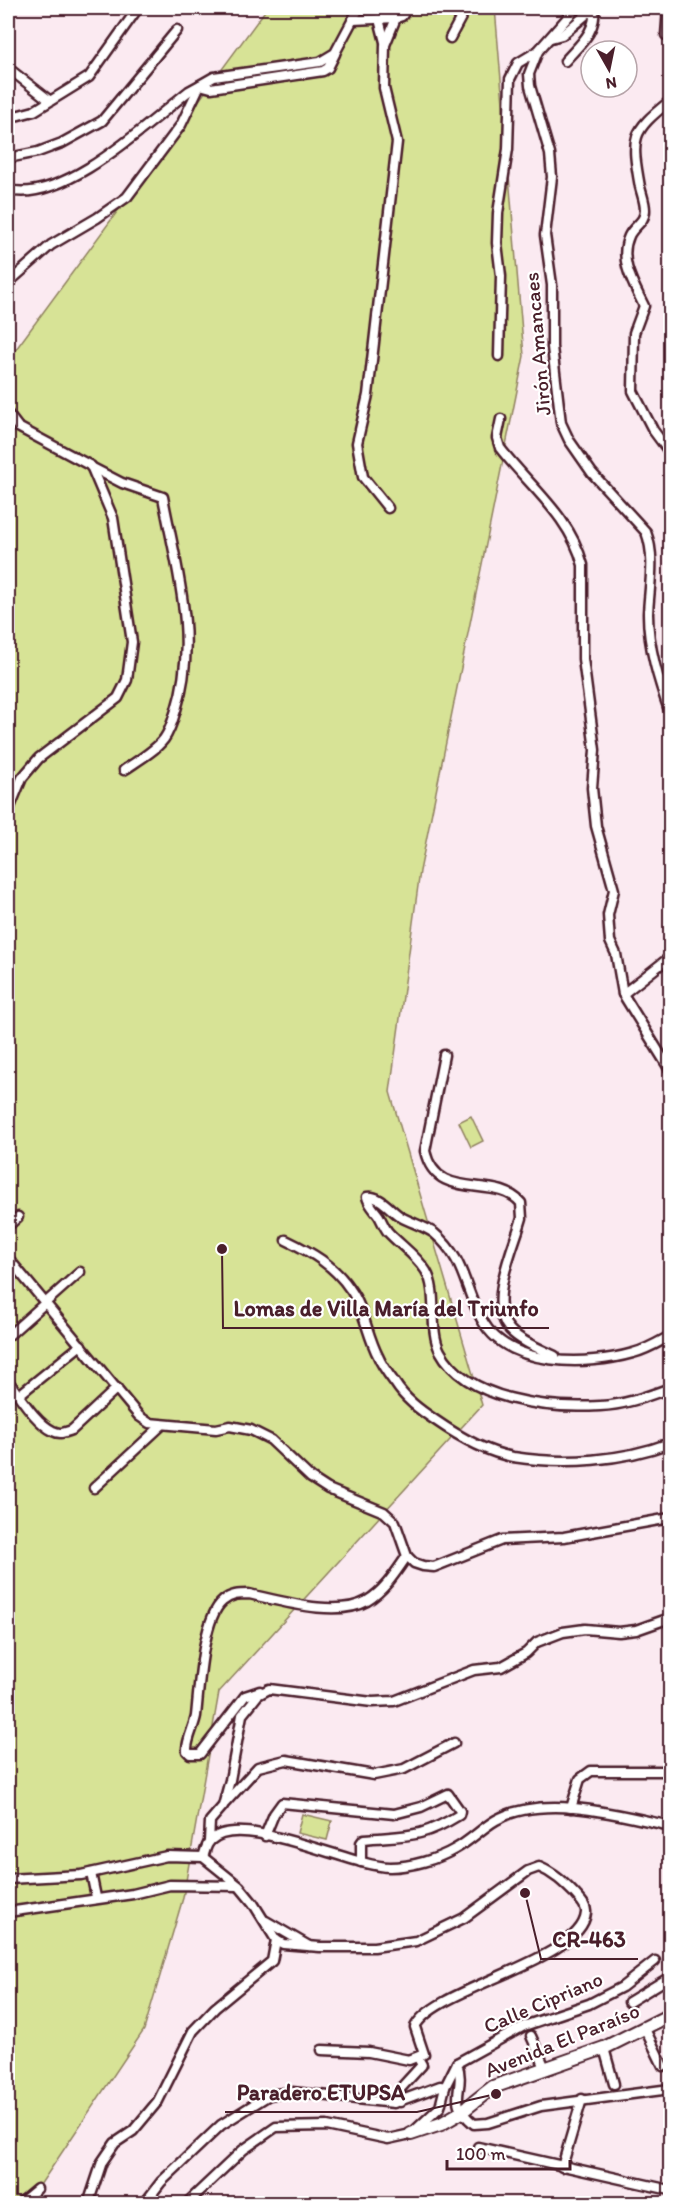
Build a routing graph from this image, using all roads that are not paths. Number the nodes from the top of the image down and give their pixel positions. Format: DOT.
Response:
graph roads {
  1 [pos="138,8"];
  2 [pos="359,8"];
  3 [pos="382,8"];
  4 [pos="407,8"];
  5 [pos="466,8"];
  6 [pos="576,8"];
  7 [pos="594,8"];
  8 [pos="668,8"];
  9 [pos="396,18"];
  10 [pos="379,19"];
  11 [pos="353,20"];
  12 [pos="177,30"];
  13 [pos="666,35"];
  14 [pos="450,38"];
  15 [pos="551,38"];
  16 [pos="385,45"];
  17 [pos="538,51"];
  18 [pos="565,61"];
  19 [pos="8,68"];
  20 [pos="200,85"];
  21 [pos="49,100"];
  22 [pos="670,101"];
  23 [pos="8,118"];
  24 [pos="8,158"];
  25 [pos="8,190"];
  26 [pos="8,283"];
  27 [pos="499,356"];
  28 [pos="8,414"];
  29 [pos="501,419"];
  30 [pos="670,453"];
  31 [pos="91,466"];
  32 [pos="388,508"];
  33 [pos="670,713"];
  34 [pos="124,770"];
  35 [pos="8,812"];
  36 [pos="670,957"];
  37 [pos="623,994"];
  38 [pos="444,1054"];
  39 [pos="670,1070"];
  40 [pos="18,1217"];
  41 [pos="8,1226"];
  42 [pos="286,1240"];
  43 [pos="8,1258"];
  44 [pos="80,1272"];
  45 [pos="44,1305"];
  46 [pos="8,1336"];
  47 [pos="670,1336"];
  48 [pos="81,1345"];
  49 [pos="561,1359"];
  50 [pos="8,1381"];
  51 [pos="117,1388"];
  52 [pos="670,1388"];
  53 [pos="19,1395"];
  54 [pos="162,1425"];
  55 [pos="670,1443"];
  56 [pos="94,1488"];
  57 [pos="670,1518"];
  58 [pos="408,1556"];
  59 [pos="670,1618"];
  60 [pos="269,1689"];
  61 [pos="454,1743"];
  62 [pos="670,1771"];
  63 [pos="223,1806"];
  64 [pos="571,1808"];
  65 [pos="670,1826"];
  66 [pos="265,1836"];
  67 [pos="209,1842"];
  68 [pos="203,1857"];
  69 [pos="361,1862"];
  70 [pos="91,1873"];
  71 [pos="8,1879"];
  72 [pos="239,1886"];
  73 [pos="96,1897"];
  74 [pos="8,1911"];
  75 [pos="264,1920"];
  76 [pos="276,1940"];
  77 [pos="309,1947"];
  78 [pos="655,1961"];
  79 [pos="670,1977"];
  80 [pos="628,2002"];
  81 [pos="670,2015"];
  82 [pos="645,2029"];
  83 [pos="531,2036"];
  84 [pos="604,2048"];
  85 [pos="322,2050"];
  86 [pos="418,2058"];
  87 [pos="457,2063"];
  88 [pos="663,2066"];
  89 [pos="546,2070"];
  90 [pos="614,2084"];
  91 [pos="445,2087"];
  92 [pos="670,2089"];
  93 [pos="582,2099"];
  94 [pos="400,2102"];
  95 [pos="460,2113"];
  96 [pos="411,2134"];
  97 [pos="478,2147"];
  98 [pos="562,2168"];
  99 [pos="37,2189"];
  100 [pos="670,2190"];
  101 [pos="19,2204"];
  102 [pos="88,2204"];
  103 [pos="144,2204"];
  104 [pos="186,2204"];
  1 -- 21 [label="street"];
  2 -- 11 [label="street"];
  3 -- 10 [label="street"];
  4 -- 9 [label="street"];
  5 -- 14 [label="street"];
  6 -- 15 [label="street"];
  7 -- 15 [label="street"];
  7 -- 18 [label="street"];
  8 -- 13 [label="street"];
  9 -- 10 [label="street"];
  9 -- 16 [label="street"];
  10 -- 11 [label="street"];
  10 -- 16 [label="street"];
  11 -- 20 [label="street"];
  12 -- 24 [label="street"];
  15 -- 17 [label="street"];
  16 -- 32 [label="street"];
  17 -- 27 [label="street"];
  17 -- 33 [label="street, Jirón Amancaes"];
  19 -- 21 [label="street"];
  20 -- 25 [label="street"];
  20 -- 26 [label="street"];
  21 -- 23 [label="street"];
  22 -- 30 [label="street"];
  28 -- 31 [label="street"];
  29 -- 37 [label="street"];
  31 -- 34 [label="street"];
  31 -- 35 [label="street"];
  36 -- 37 [label="street"];
  37 -- 39 [label="street"];
  38 -- 49 [label="street"];
  40 -- 41 [label="street"];
  42 -- 55 [label="street"];
  43 -- 45 [label="street"];
  44 -- 45 [label="street"];
  45 -- 46 [label="street"];
  45 -- 48 [label="street"];
  47 -- 49 [label="street"];
  48 -- 51 [label="street"];
  48 -- 53 [label="street"];
  49 -- 52 [label="street"];
  50 -- 53 [label="street"];
  51 -- 53 [label="street"];
  51 -- 54 [label="street"];
  54 -- 56 [label="street"];
  54 -- 58 [label="street"];
  57 -- 58 [label="street"];
  58 -- 60 [label="street"];
  59 -- 60 [label="street"];
  60 -- 63 [label="street"];
  61 -- 63 [label="street"];
  62 -- 64 [label="street"];
  63 -- 67 [label="street"];
  64 -- 65 [label="street"];
  64 -- 69 [label="street"];
  66 -- 67 [label="street"];
  66 -- 69 [label="street"];
  66 -- 69 [label="street"];
  67 -- 68 [label="street"];
  68 -- 70 [label="street"];
  68 -- 72 [label="street"];
  70 -- 71 [label="street"];
  70 -- 73 [label="street"];
  72 -- 73 [label="street"];
  72 -- 75 [label="street"];
  73 -- 74 [label="street"];
  75 -- 76 [label="street"];
  75 -- 77 [label="street"];
  76 -- 77 [label="street"];
  76 -- 102 [label="street"];
  77 -- 86 [label="street"];
  78 -- 87 [label="street, Calle Cipriano"];
  79 -- 80 [label="street"];
  81 -- 82 [label="street, Avenida El Paraíso"];
  82 -- 84 [label="street, Avenida El Paraíso"];
  82 -- 88 [label="street"];
  83 -- 89 [label="street"];
  84 -- 89 [label="street, Avenida El Paraíso"];
  84 -- 90 [label="street"];
  85 -- 86 [label="street"];
  86 -- 94 [label="street"];
  87 -- 91 [label="street"];
  87 -- 95 [label="street"];
  89 -- 95 [label="street, Avenida El Paraíso"];
  91 -- 94 [label="street"];
  91 -- 96 [label="street"];
  92 -- 93 [label="street"];
  93 -- 95 [label="street"];
  93 -- 98 [label="street"];
  94 -- 103 [label="street"];
  95 -- 96 [label="street, Avenida El Paraíso"];
  96 -- 104 [label="street, Avenida El Paraíso"];
  97 -- 98 [label="street"];
  98 -- 100 [label="street"];
  99 -- 101 [label="street"];
}
